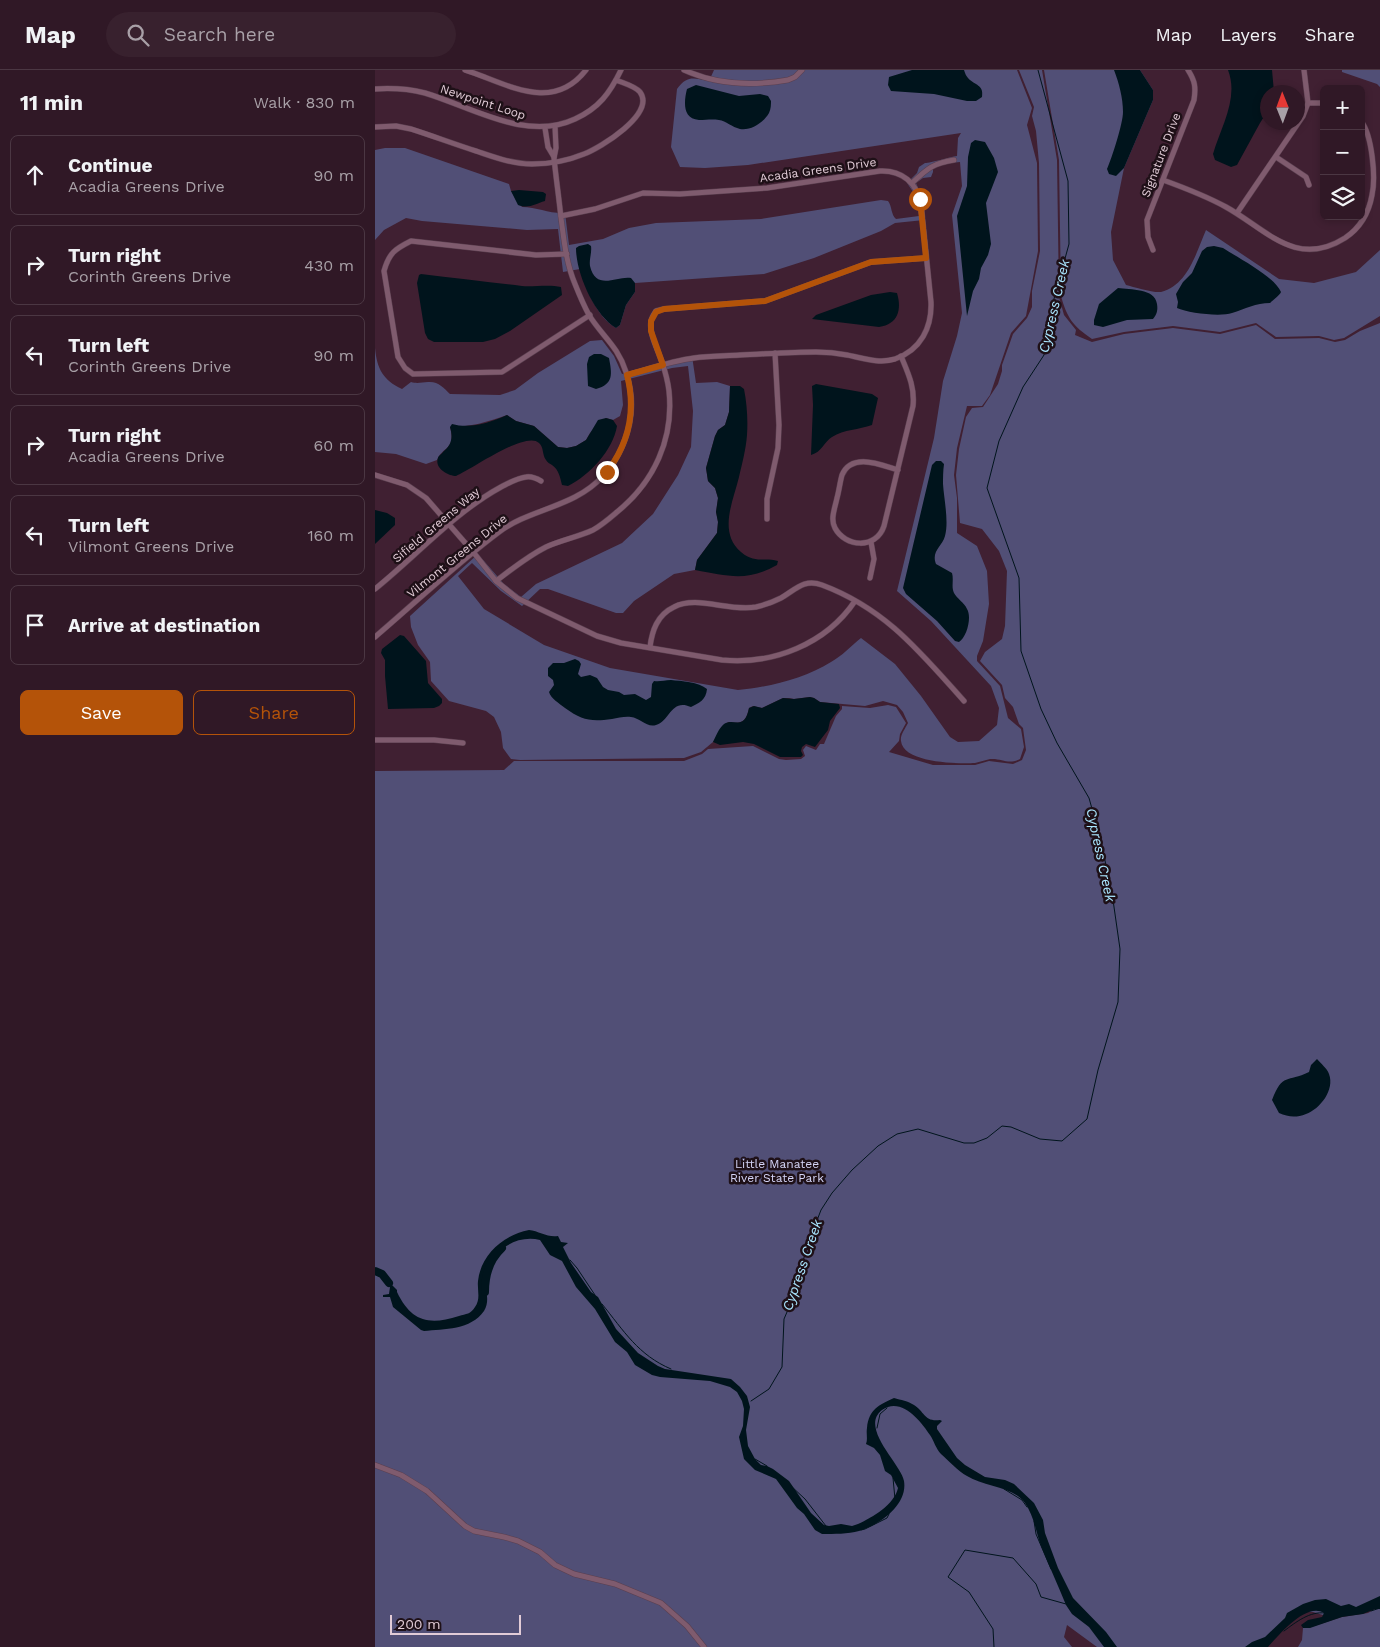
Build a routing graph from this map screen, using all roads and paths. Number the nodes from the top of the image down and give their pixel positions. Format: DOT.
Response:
graph roads {
  1 [pos="465,70"];
  2 [pos="586,70"];
  3 [pos="621,70"];
  4 [pos="684,70"];
  5 [pos="802,70"];
  6 [pos="1188,70"];
  7 [pos="1304,70"];
  8 [pos="473,71"];
  9 [pos="616,80"];
  10 [pos="375,90"];
  11 [pos="1308,102"];
  12 [pos="1320,103"];
  13 [pos="1365,125"];
  14 [pos="555,126"];
  15 [pos="375,127"];
  16 [pos="545,128"];
  17 [pos="1276,156"];
  18 [pos="554,160"];
  19 [pos="954,160"];
  20 [pos="1163,180"];
  21 [pos="912,182"];
  22 [pos="1309,185"];
  23 [pos="1237,213"];
  24 [pos="561,216"];
  25 [pos="1153,250"];
  26 [pos="567,254"];
  27 [pos="926,258"];
  28 [pos="590,315"];
  29 [pos="775,353"];
  30 [pos="901,356"];
  31 [pos="663,365"];
  32 [pos="627,375"];
  33 [pos="898,470"];
  34 [pos="375,475"];
  35 [pos="541,480"];
  36 [pos="767,519"];
  37 [pos="450,524"];
  38 [pos="871,542"];
  39 [pos="474,553"];
  40 [pos="869,578"];
  41 [pos="496,581"];
  42 [pos="375,589"];
  43 [pos="855,601"];
  44 [pos="375,637"];
  45 [pos="650,648"];
  46 [pos="964,701"];
  47 [pos="375,740"];
  48 [pos="463,743"];
  49 [pos="375,1465"];
  50 [pos="704,1647"];
  1 -- 8 [label="street"];
  2 -- 8 [label="street"];
  3 -- 9 [label="street, Newpoint Loop"];
  4 -- 5 [label="street"];
  6 -- 20 [label="street, Signature Drive"];
  7 -- 11 [label="street"];
  9 -- 14 [label="street, Newpoint Loop"];
  9 -- 18 [label="street"];
  10 -- 16 [label="street, Newpoint Loop"];
  11 -- 12 [label="street"];
  11 -- 17 [label="street"];
  13 -- 23 [label="street"];
  14 -- 16 [label="street, Newpoint Loop"];
  14 -- 18 [label="street"];
  15 -- 18 [label="street"];
  16 -- 18 [label="street"];
  17 -- 22 [label="street"];
  17 -- 23 [label="street"];
  18 -- 24 [label="street, Vilmont Greens Drive"];
  19 -- 21 [label="street"];
  20 -- 23 [label="street"];
  20 -- 25 [label="street, Signature Drive"];
  21 -- 24 [label="street, Acadia Greens Drive"];
  21 -- 27 [label="street"];
  24 -- 26 [label="street, Vilmont Greens Drive"];
  26 -- 28 [label="street, Vilmont Greens Drive"];
  26 -- 28 [label="street"];
  27 -- 30 [label="street"];
  27 -- 31 [label="street"];
  28 -- 32 [label="street, Vilmont Greens Drive"];
  29 -- 30 [label="street"];
  29 -- 31 [label="street"];
  29 -- 36 [label="street"];
  30 -- 33 [label="street"];
  31 -- 32 [label="street"];
  31 -- 41 [label="street"];
  32 -- 39 [label="street, Vilmont Greens Drive"];
  33 -- 38 [label="street"];
  33 -- 38 [label="street"];
  34 -- 37 [label="street"];
  35 -- 37 [label="street, Sifield Greens Way"];
  37 -- 39 [label="street"];
  37 -- 42 [label="street, Sifield Greens Way"];
  38 -- 40 [label="street"];
  39 -- 41 [label="street"];
  39 -- 44 [label="street, Vilmont Greens Drive"];
  41 -- 45 [label="street"];
  43 -- 45 [label="street"];
  43 -- 45 [label="street"];
  43 -- 46 [label="street"];
  47 -- 48 [label="street"];
  49 -- 50 [label="street"];
}
